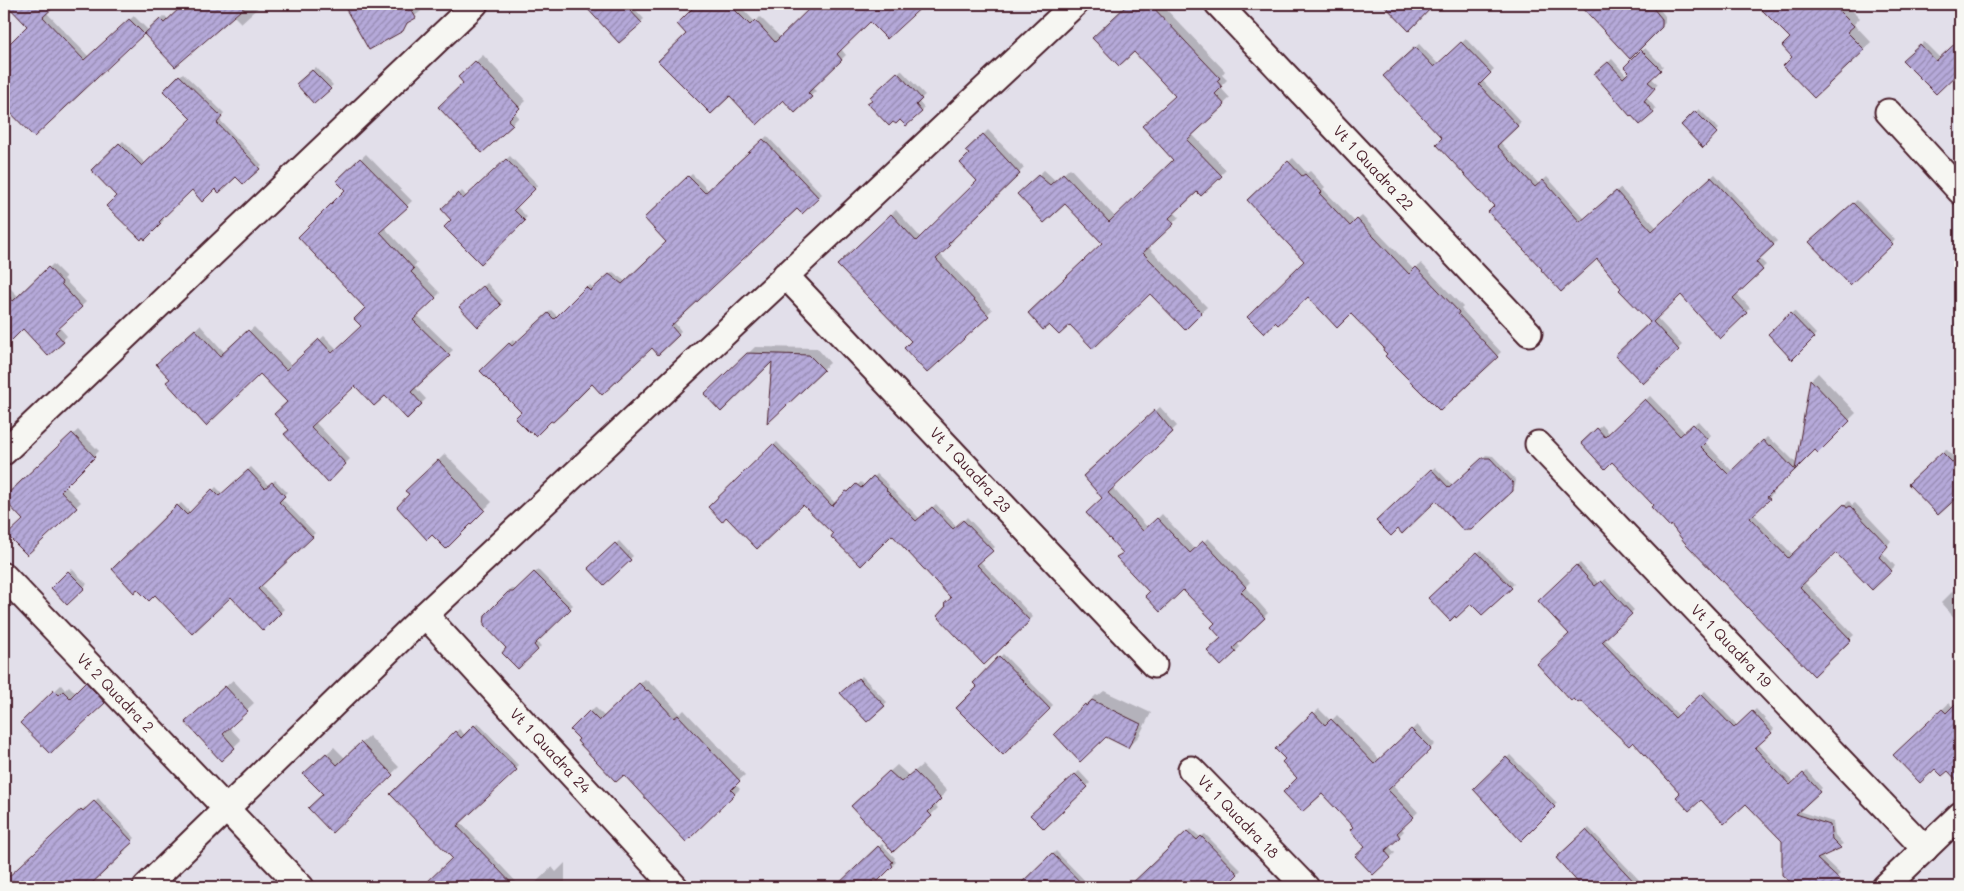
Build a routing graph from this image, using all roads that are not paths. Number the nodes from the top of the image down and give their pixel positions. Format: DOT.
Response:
graph roads {
  1 [pos="475,4"];
  2 [pos="1075,4"];
  3 [pos="1218,4"];
  4 [pos="1888,112"];
  5 [pos="1960,191"];
  6 [pos="785,275"];
  7 [pos="1529,333"];
  8 [pos="1538,444"];
  9 [pos="4,452"];
  10 [pos="4,576"];
  11 [pos="425,615"];
  12 [pos="1154,665"];
  13 [pos="1191,769"];
  14 [pos="227,809"];
  15 [pos="1960,815"];
  16 [pos="1925,849"];
  17 [pos="146,887"];
  18 [pos="301,887"];
  19 [pos="675,887"];
  20 [pos="1306,887"];
  21 [pos="1885,887"];
  1 -- 9 [label="street"];
  2 -- 6 [label="street"];
  3 -- 7 [label="street, Vt 1 Quadra 22"];
  4 -- 5 [label="street"];
  6 -- 11 [label="street"];
  6 -- 12 [label="street, Vt 1 Quadra 23"];
  8 -- 16 [label="street, Vt 1 Quadra 19"];
  10 -- 14 [label="street, Vt 2 Quadra 2"];
  11 -- 14 [label="street"];
  11 -- 19 [label="street, Vt 1 Quadra 24"];
  13 -- 20 [label="street, Vt 1 Quadra 18"];
  14 -- 17 [label="street"];
  14 -- 18 [label="street, Vt 2 Quadra 2"];
  15 -- 16 [label="street"];
  16 -- 21 [label="street"];
}
